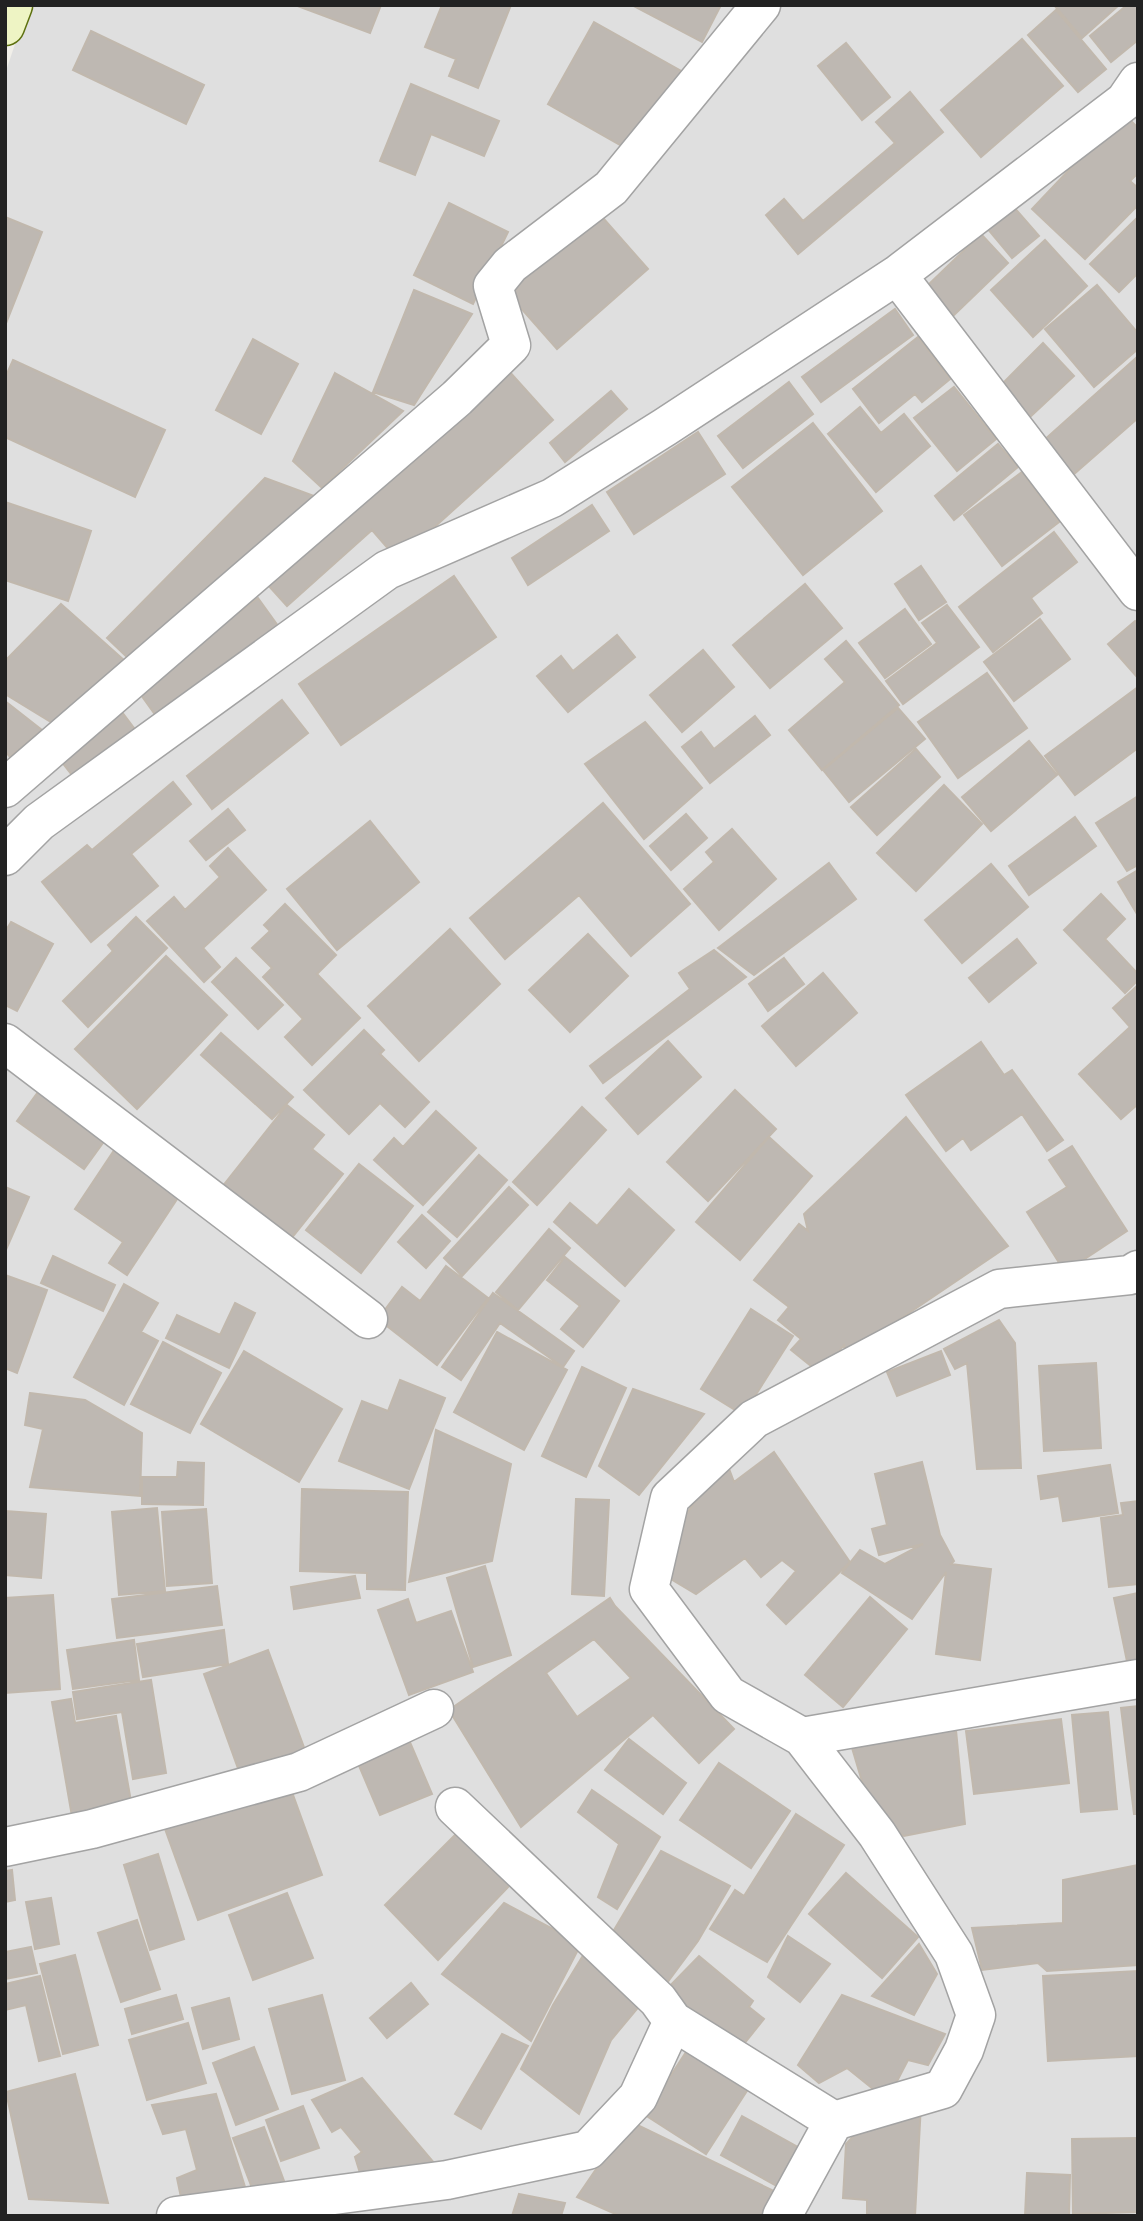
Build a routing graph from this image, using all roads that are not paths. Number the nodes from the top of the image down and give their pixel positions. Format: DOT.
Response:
graph roads {
  1 [pos="13,5"];
  2 [pos="761,5"];
  3 [pos="5,26"];
  4 [pos="1133,100"];
  5 [pos="897,275"];
  6 [pos="1138,592"];
  7 [pos="5,788"];
  8 [pos="5,856"];
  9 [pos="5,1042"];
  10 [pos="1138,1270"];
  11 [pos="368,1319"];
  12 [pos="1138,1679"];
  13 [pos="434,1709"];
  14 [pos="802,1737"];
  15 [pos="455,1807"];
  16 [pos="5,1847"];
  17 [pos="673,2021"];
  18 [pos="834,2121"];
  19 [pos="176,2216"];
  20 [pos="782,2216"];
  1 -- 3 [label="main road"];
  2 -- 7 [label="street"];
  4 -- 5 [label="street"];
  5 -- 6 [label="street"];
  5 -- 8 [label="street"];
  9 -- 11 [label="street"];
  10 -- 14 [label="street"];
  12 -- 14 [label="street"];
  13 -- 16 [label="street"];
  14 -- 18 [label="street"];
  15 -- 17 [label="street"];
  17 -- 18 [label="street"];
  17 -- 19 [label="street"];
  18 -- 20 [label="street"];
}
